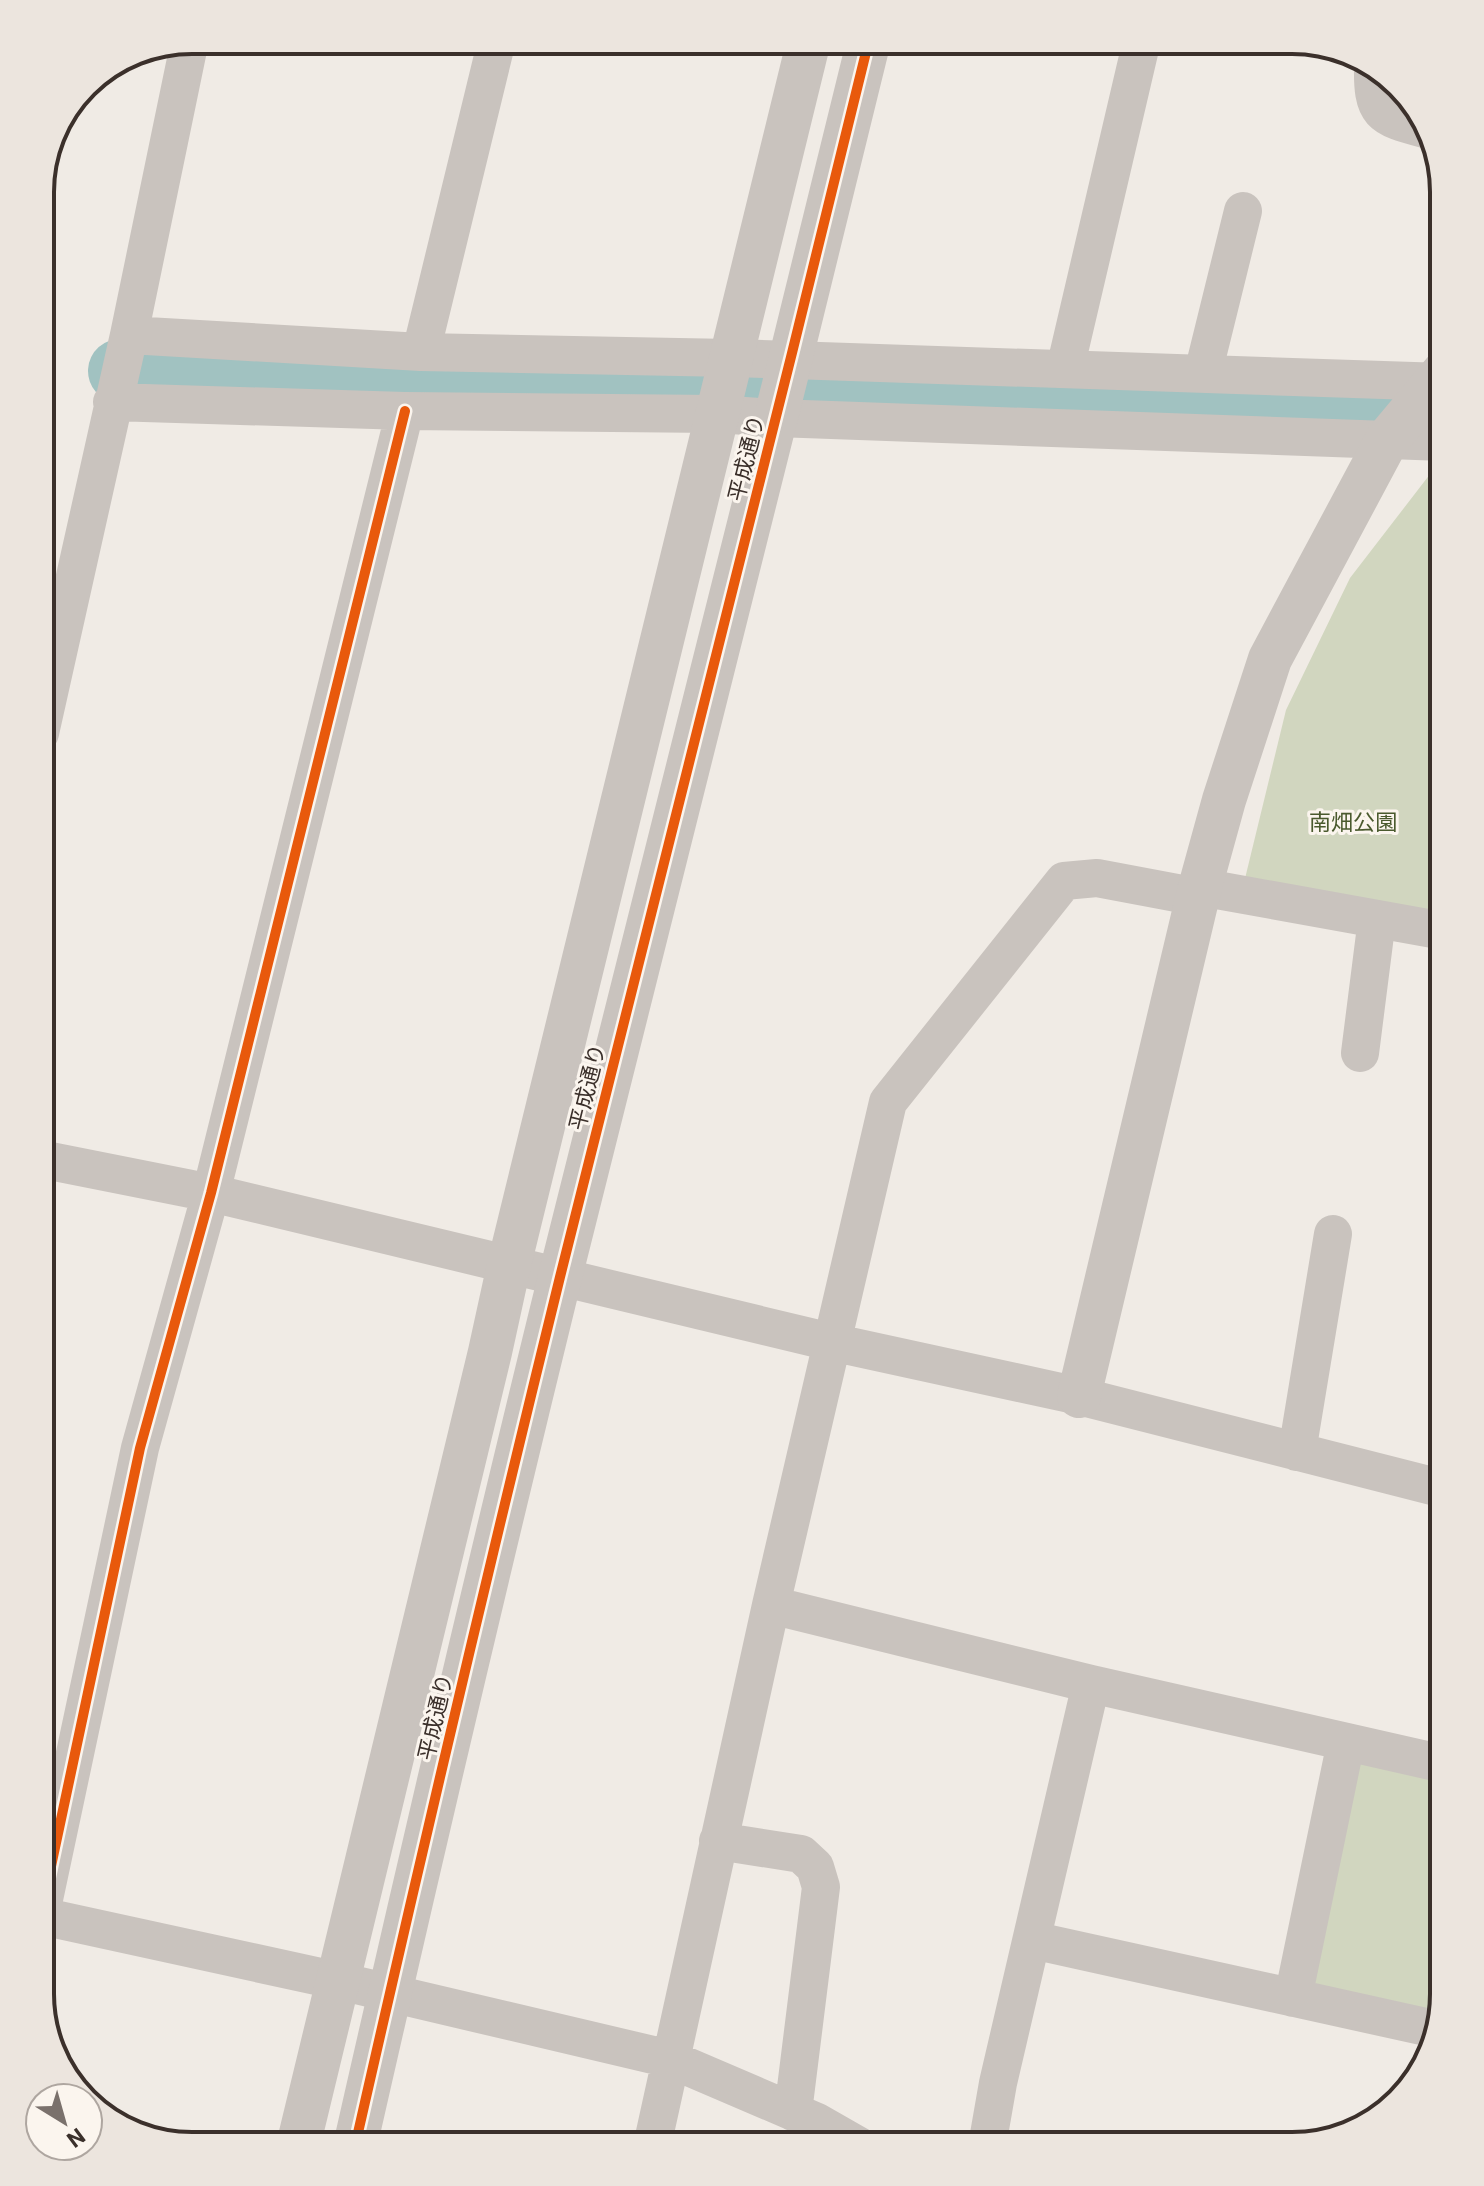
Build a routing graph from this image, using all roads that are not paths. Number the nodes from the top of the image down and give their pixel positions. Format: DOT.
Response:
graph roads {
  1 [pos="187,54"];
  2 [pos="494,54"];
  3 [pos="806,54"];
  4 [pos="866,54"];
  5 [pos="1139,54"];
  6 [pos="1373,80"];
  7 [pos="1413,126"];
  8 [pos="1243,211"];
  9 [pos="129,335"];
  10 [pos="421,352"];
  11 [pos="731,358"];
  12 [pos="791,361"];
  13 [pos="1065,369"];
  14 [pos="1203,373"];
  15 [pos="1430,379"];
  16 [pos="1430,391"];
  17 [pos="112,402"];
  18 [pos="405,411"];
  19 [pos="716,414"];
  20 [pos="776,418"];
  21 [pos="1387,440"];
  22 [pos="1430,442"];
  23 [pos="54,669"];
  24 [pos="1199,892"];
  25 [pos="1377,919"];
  26 [pos="1430,928"];
  27 [pos="1360,1053"];
  28 [pos="54,1162"];
  29 [pos="211,1193"];
  30 [pos="1333,1234"];
  31 [pos="509,1265"];
  32 [pos="560,1278"];
  33 [pos="831,1342"];
  34 [pos="1079,1396"];
  35 [pos="1297,1452"];
  36 [pos="1430,1485"];
  37 [pos="771,1605"];
  38 [pos="1091,1684"];
  39 [pos="1346,1742"];
  40 [pos="1430,1761"];
  41 [pos="718,1841"];
  42 [pos="54,1851"];
  43 [pos="54,1920"];
  44 [pos="1032,1940"];
  45 [pos="339,1981"];
  46 [pos="390,1993"];
  47 [pos="1293,1998"];
  48 [pos="1426,2027"];
  49 [pos="670,2059"];
  50 [pos="793,2112"];
  51 [pos="301,2132"];
  52 [pos="358,2132"];
  53 [pos="655,2132"];
  54 [pos="834,2132"];
  55 [pos="989,2132"];
  1 -- 9 [label="street"];
  2 -- 10 [label="street"];
  3 -- 11 [label="street, 平成通り"];
  4 -- 12 [label="street, 平成通り"];
  5 -- 13 [label="street"];
  6 -- 7 [label="street"];
  8 -- 14 [label="street"];
  9 -- 10 [label="street"];
  9 -- 17 [label="street"];
  10 -- 11 [label="street"];
  11 -- 12 [label="street"];
  11 -- 19 [label="street, 平成通り"];
  12 -- 13 [label="street"];
  12 -- 20 [label="street, 平成通り"];
  13 -- 14 [label="street"];
  14 -- 15 [label="street"];
  16 -- 21 [label="street"];
  17 -- 18 [label="street"];
  17 -- 23 [label="street"];
  18 -- 19 [label="street"];
  18 -- 29 [label="street"];
  19 -- 20 [label="street"];
  19 -- 31 [label="street, 平成通り"];
  20 -- 21 [label="street"];
  20 -- 32 [label="street, 平成通り"];
  21 -- 22 [label="street"];
  21 -- 24 [label="street"];
  24 -- 25 [label="street"];
  24 -- 33 [label="street"];
  24 -- 34 [label="street"];
  25 -- 26 [label="street"];
  25 -- 27 [label="street"];
  28 -- 29 [label="street"];
  29 -- 31 [label="street"];
  29 -- 42 [label="street"];
  30 -- 35 [label="street"];
  31 -- 32 [label="street"];
  31 -- 45 [label="street, 平成通り"];
  32 -- 33 [label="street"];
  32 -- 46 [label="street, 平成通り"];
  33 -- 34 [label="street"];
  33 -- 37 [label="street"];
  34 -- 35 [label="street"];
  35 -- 36 [label="street"];
  37 -- 38 [label="street"];
  37 -- 41 [label="street"];
  38 -- 39 [label="street"];
  38 -- 44 [label="street"];
  39 -- 40 [label="street"];
  39 -- 47 [label="street"];
  41 -- 49 [label="street"];
  41 -- 50 [label="street"];
  43 -- 45 [label="street"];
  44 -- 47 [label="street"];
  44 -- 55 [label="street"];
  45 -- 46 [label="street"];
  45 -- 51 [label="street, 平成通り"];
  46 -- 49 [label="street"];
  46 -- 52 [label="street, 平成通り"];
  47 -- 48 [label="street"];
  49 -- 50 [label="street"];
  49 -- 53 [label="street"];
  50 -- 54 [label="street"];
}
